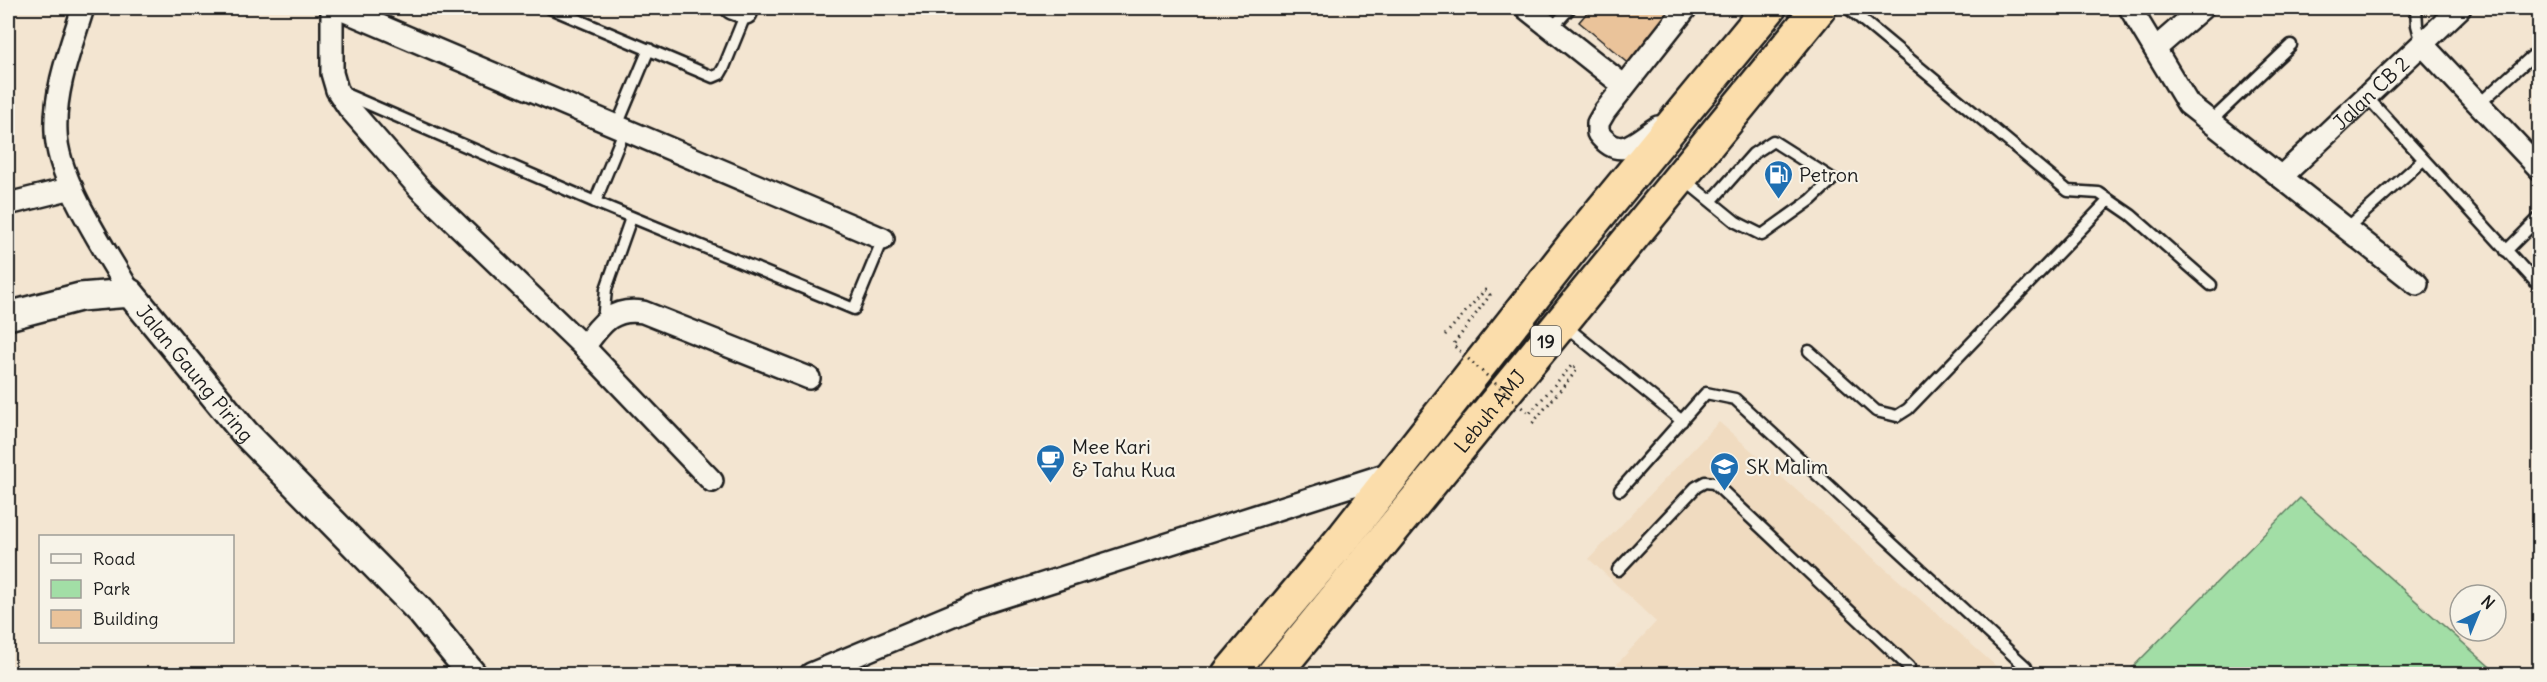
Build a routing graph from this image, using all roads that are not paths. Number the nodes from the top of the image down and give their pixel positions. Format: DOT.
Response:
graph roads {
  1 [pos="83,8"];
  2 [pos="332,8"];
  3 [pos="338,8"];
  4 [pos="550,8"];
  5 [pos="1526,8"];
  6 [pos="1569,8"];
  7 [pos="1686,8"];
  8 [pos="1769,8"];
  9 [pos="1819,8"];
  10 [pos="1848,8"];
  11 [pos="2130,8"];
  12 [pos="2202,8"];
  13 [pos="2416,8"];
  14 [pos="2460,8"];
  15 [pos="742,9"];
  16 [pos="1552,28"];
  17 [pos="2422,44"];
  18 [pos="2291,45"];
  19 [pos="649,49"];
  20 [pos="2155,49"];
  21 [pos="2540,49"];
  22 [pos="1623,85"];
  23 [pos="337,90"];
  24 [pos="2367,97"];
  25 [pos="2479,104"];
  26 [pos="2211,122"];
  27 [pos="1672,125"];
  28 [pos="620,129"];
  29 [pos="2423,160"];
  30 [pos="2537,162"];
  31 [pos="1679,176"];
  32 [pos="2281,177"];
  33 [pos="72,188"];
  34 [pos="1709,200"];
  35 [pos="2109,200"];
  36 [pos="595,202"];
  37 [pos="8,204"];
  38 [pos="2540,217"];
  39 [pos="631,218"];
  40 [pos="2346,228"];
  41 [pos="883,239"];
  42 [pos="2506,251"];
  43 [pos="2417,284"];
  44 [pos="2211,285"];
  45 [pos="2540,287"];
  46 [pos="130,293"];
  47 [pos="8,316"];
  48 [pos="603,321"];
  49 [pos="1561,322"];
  50 [pos="584,347"];
  51 [pos="1809,351"];
  52 [pos="809,378"];
  53 [pos="1682,422"];
  54 [pos="1395,472"];
  55 [pos="712,481"];
  56 [pos="1620,490"];
  57 [pos="1618,570"];
  58 [pos="1909,667"];
  59 [pos="472,675"];
  60 [pos="811,675"];
  61 [pos="1229,675"];
  62 [pos="1274,675"];
  63 [pos="2028,675"];
  1 -- 33 [label="street, Jalan Gaung Piring"];
  2 -- 23 [label="street"];
  3 -- 28 [label="street"];
  4 -- 19 [label="lane"];
  5 -- 16 [label="street"];
  6 -- 16 [label="lane"];
  7 -- 22 [label="street"];
  8 -- 27 [label="highway, Lebuh AMJ / 19"];
  9 -- 31 [label="highway, Lebuh AMJ / 19"];
  10 -- 35 [label="lane"];
  11 -- 20 [label="street"];
  12 -- 20 [label="street"];
  13 -- 17 [label="lane"];
  14 -- 17 [label="street, Jalan CB 2"];
  15 -- 19 [label="lane"];
  16 -- 22 [label="street"];
  17 -- 24 [label="street, Jalan CB 2"];
  17 -- 25 [label="street"];
  18 -- 26 [label="lane"];
  19 -- 28 [label="lane"];
  20 -- 26 [label="street"];
  21 -- 25 [label="lane"];
  22 -- 27 [label="street"];
  23 -- 36 [label="lane"];
  23 -- 50 [label="street"];
  24 -- 29 [label="lane"];
  24 -- 32 [label="street, Jalan CB 2"];
  25 -- 30 [label="street"];
  26 -- 32 [label="street"];
  27 -- 54 [label="highway, Lebuh AMJ / 19"];
  28 -- 36 [label="lane"];
  28 -- 41 [label="street"];
  29 -- 40 [label="lane"];
  29 -- 42 [label="lane"];
  31 -- 34 [label="lane"];
  31 -- 49 [label="highway, Lebuh AMJ / 19"];
  32 -- 40 [label="street"];
  33 -- 37 [label="street"];
  33 -- 46 [label="street, Jalan Gaung Piring"];
  34 -- 34 [label="lane"];
  35 -- 44 [label="lane"];
  35 -- 51 [label="lane"];
  36 -- 39 [label="lane"];
  38 -- 42 [label="lane"];
  39 -- 41 [label="lane"];
  39 -- 48 [label="lane"];
  40 -- 43 [label="street"];
  42 -- 45 [label="lane"];
  46 -- 47 [label="street"];
  46 -- 59 [label="street, Jalan Gaung Piring"];
  48 -- 50 [label="street"];
  48 -- 52 [label="street"];
  49 -- 53 [label="lane"];
  49 -- 62 [label="highway, Lebuh AMJ / 19"];
  50 -- 55 [label="street"];
  53 -- 56 [label="lane"];
  53 -- 63 [label="lane"];
  54 -- 60 [label="street"];
  54 -- 61 [label="highway, Lebuh AMJ / 19"];
  57 -- 58 [label="lane"];
}
